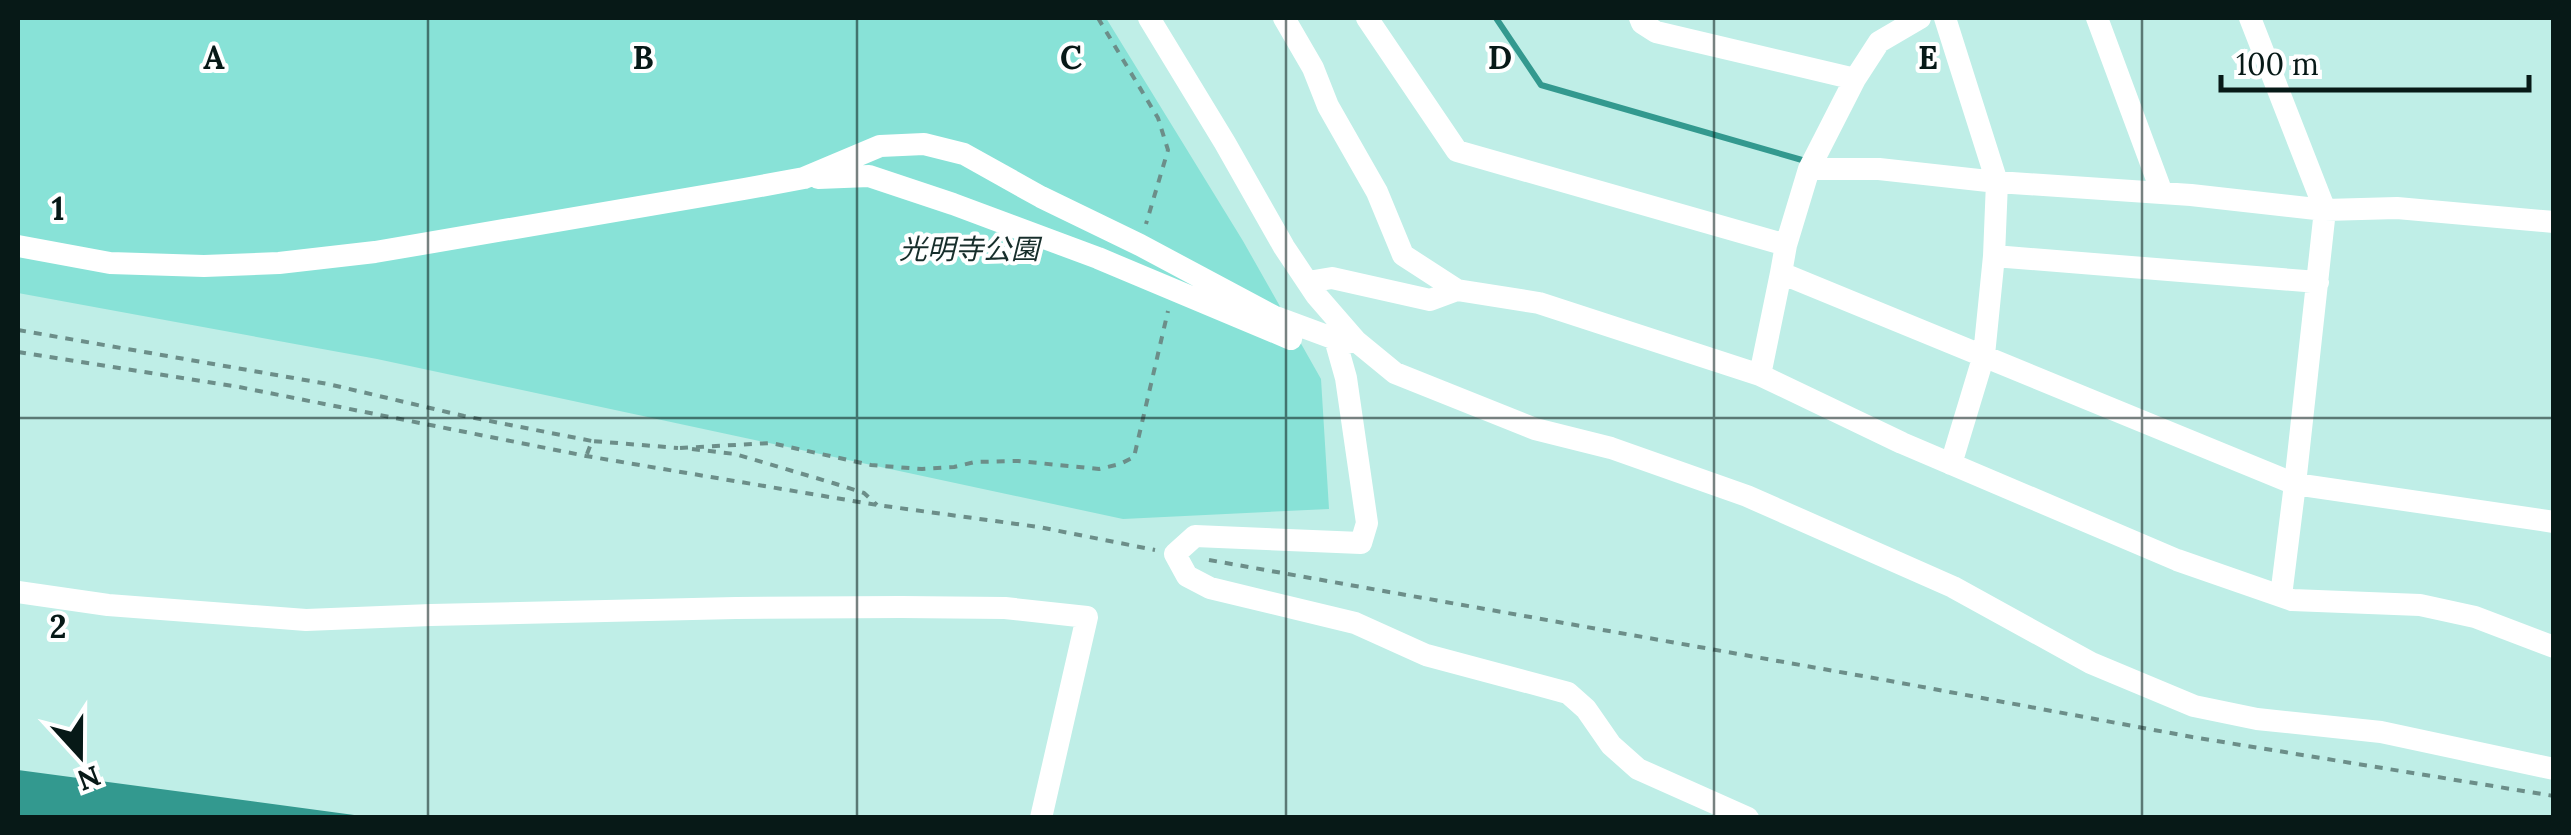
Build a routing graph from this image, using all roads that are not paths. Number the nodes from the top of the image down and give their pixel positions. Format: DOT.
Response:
graph roads {
  1 [pos="1148,18"];
  2 [pos="1284,18"];
  3 [pos="1367,18"];
  4 [pos="1640,18"];
  5 [pos="1920,18"];
  6 [pos="1945,18"];
  7 [pos="2097,18"];
  8 [pos="2250,18"];
  9 [pos="1854,79"];
  10 [pos="1809,169"];
  11 [pos="804,178"];
  12 [pos="1997,182"];
  13 [pos="2162,193"];
  14 [pos="2325,210"];
  15 [pos="2554,222"];
  16 [pos="1786,245"];
  17 [pos="18,246"];
  18 [pos="1994,256"];
  19 [pos="1781,273"];
  20 [pos="1308,282"];
  21 [pos="2318,282"];
  22 [pos="1458,290"];
  23 [pos="1344,346"];
  24 [pos="1984,355"];
  25 [pos="1760,376"];
  26 [pos="1952,464"];
  27 [pos="2296,484"];
  28 [pos="2554,522"];
  29 [pos="18,592"];
  30 [pos="2281,596"];
  31 [pos="2554,646"];
  32 [pos="2554,769"];
  33 [pos="1042,818"];
  34 [pos="1748,818"];
  1 -- 20 [label="street"];
  2 -- 22 [label="street"];
  3 -- 16 [label="street"];
  4 -- 9 [label="street"];
  5 -- 9 [label="street"];
  6 -- 12 [label="street"];
  7 -- 13 [label="street"];
  8 -- 14 [label="street"];
  9 -- 10 [label="street"];
  10 -- 12 [label="street"];
  10 -- 16 [label="street"];
  11 -- 17 [label="street"];
  11 -- 23 [label="street"];
  11 -- 23 [label="street"];
  12 -- 13 [label="street"];
  12 -- 18 [label="street"];
  13 -- 14 [label="street"];
  14 -- 15 [label="street"];
  14 -- 21 [label="street"];
  16 -- 19 [label="street"];
  18 -- 21 [label="street"];
  18 -- 24 [label="street"];
  19 -- 24 [label="street"];
  19 -- 25 [label="street"];
  20 -- 22 [label="street"];
  20 -- 23 [label="street"];
  21 -- 27 [label="street"];
  22 -- 25 [label="street"];
  23 -- 32 [label="street"];
  23 -- 34 [label="street"];
  24 -- 26 [label="street"];
  24 -- 27 [label="street"];
  25 -- 26 [label="street"];
  26 -- 30 [label="street"];
  27 -- 28 [label="street"];
  27 -- 30 [label="street"];
  29 -- 33 [label="street"];
  30 -- 31 [label="street"];
}
